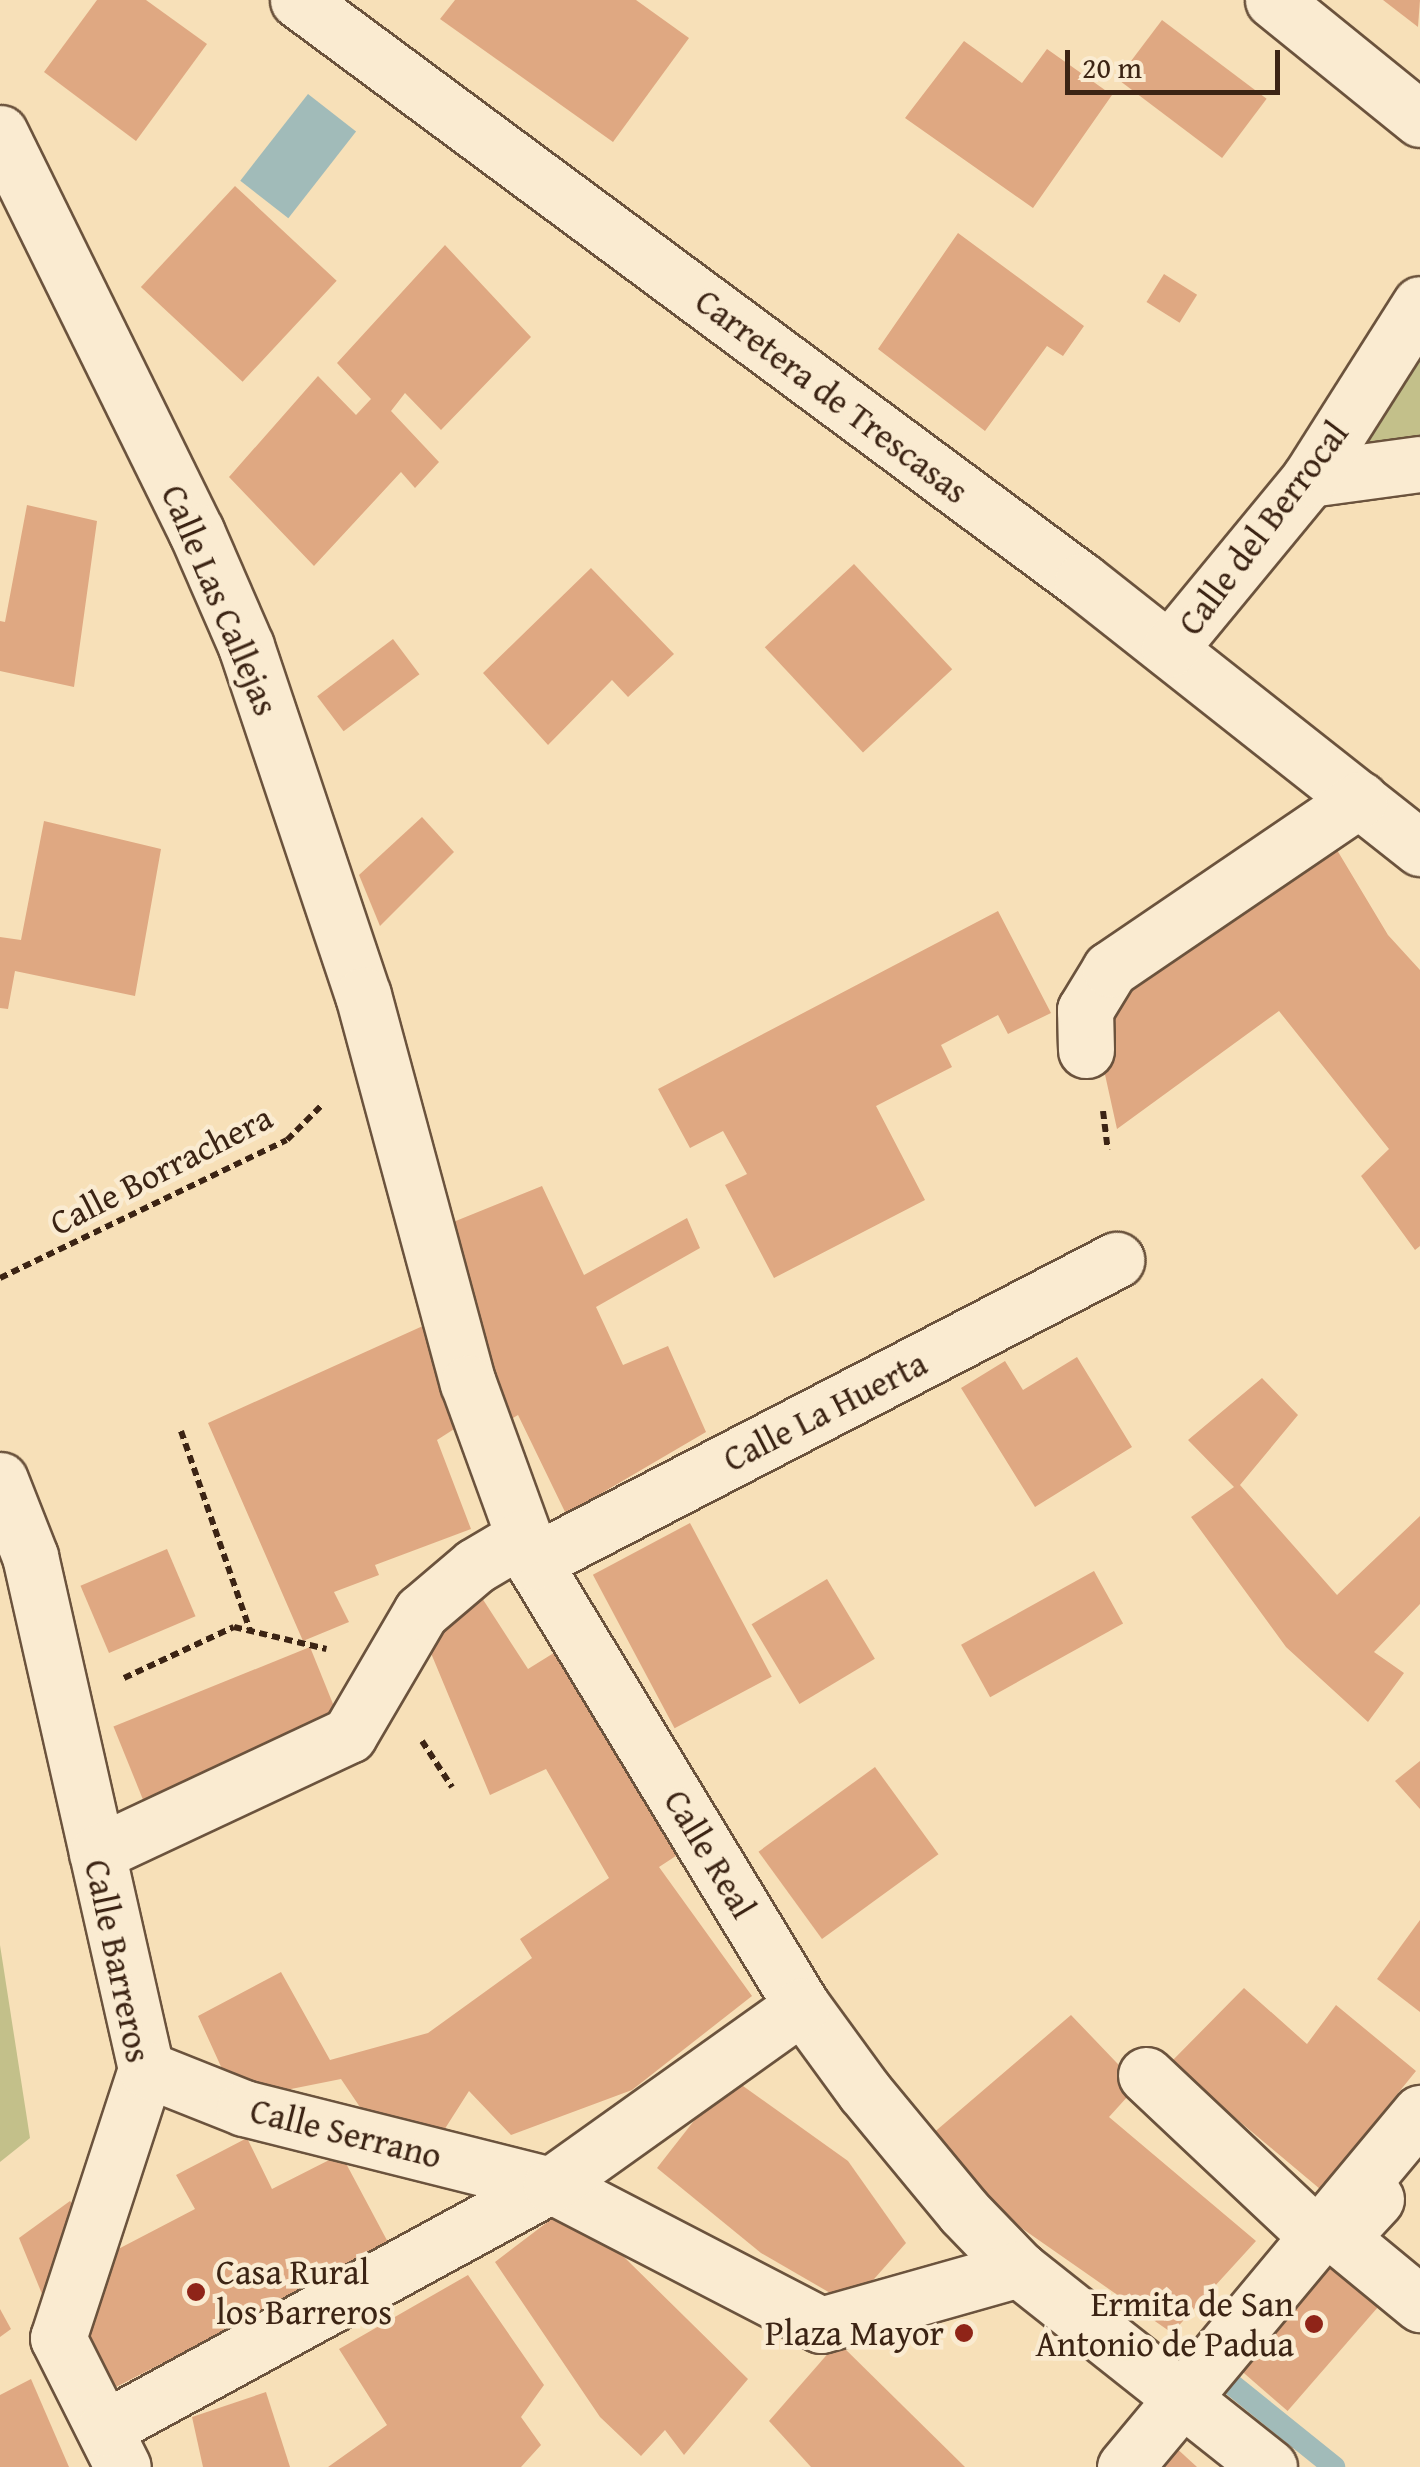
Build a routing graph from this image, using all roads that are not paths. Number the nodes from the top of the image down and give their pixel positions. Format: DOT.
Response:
graph roads {
  1 [pos="298,0"];
  2 [pos="1273,0"];
  3 [pos="1420,119"];
  4 [pos="0,133"];
  5 [pos="1420,304"];
  6 [pos="1420,464"];
  7 [pos="1308,479"];
  8 [pos="1169,649"];
  9 [pos="1360,799"];
  10 [pos="1420,848"];
  11 [pos="1086,1050"];
  12 [pos="383,1069"];
  13 [pos="1116,1260"];
  14 [pos="0,1480"];
  15 [pos="528,1550"];
  16 [pos="96,1853"];
  17 [pos="802,2006"];
  18 [pos="146,2069"];
  19 [pos="1146,2075"];
  20 [pos="1420,2113"];
  21 [pos="1420,2152"];
  22 [pos="551,2184"];
  23 [pos="1318,2237"];
  24 [pos="1019,2269"];
  25 [pos="1420,2304"];
  26 [pos="1182,2401"];
  27 [pos="114,2448"];
  28 [pos="1125,2467"];
  29 [pos="1269,2467"];
  1 -- 8 [label="street, Carretera de Trescasas"];
  2 -- 3 [label="street"];
  4 -- 12 [label="street, Calle Las Callejas"];
  5 -- 7 [label="street, Calle del Berrocal"];
  6 -- 7 [label="street"];
  7 -- 8 [label="street, Calle del Berrocal"];
  8 -- 9 [label="street, Carretera de Trescasas"];
  9 -- 10 [label="street, Carretera de Trescasas"];
  9 -- 11 [label="street"];
  12 -- 15 [label="street, Calle Real"];
  13 -- 15 [label="street, Calle La Huerta"];
  14 -- 16 [label="street, Calle Barreros"];
  15 -- 16 [label="street, Calle La Huerta"];
  15 -- 17 [label="street, Calle Real"];
  16 -- 18 [label="street, Calle Barreros"];
  17 -- 22 [label="street"];
  17 -- 24 [label="street, Calle Real"];
  18 -- 22 [label="street, Calle Serrano"];
  18 -- 27 [label="street, Calle Barreros"];
  19 -- 23 [label="street"];
  20 -- 23 [label="street"];
  21 -- 25 [label="street"];
  22 -- 24 [label="street"];
  22 -- 27 [label="street"];
  23 -- 26 [label="street"];
  24 -- 26 [label="street, Calle Real"];
  26 -- 28 [label="street"];
  26 -- 29 [label="street, Calle Real"];
}
